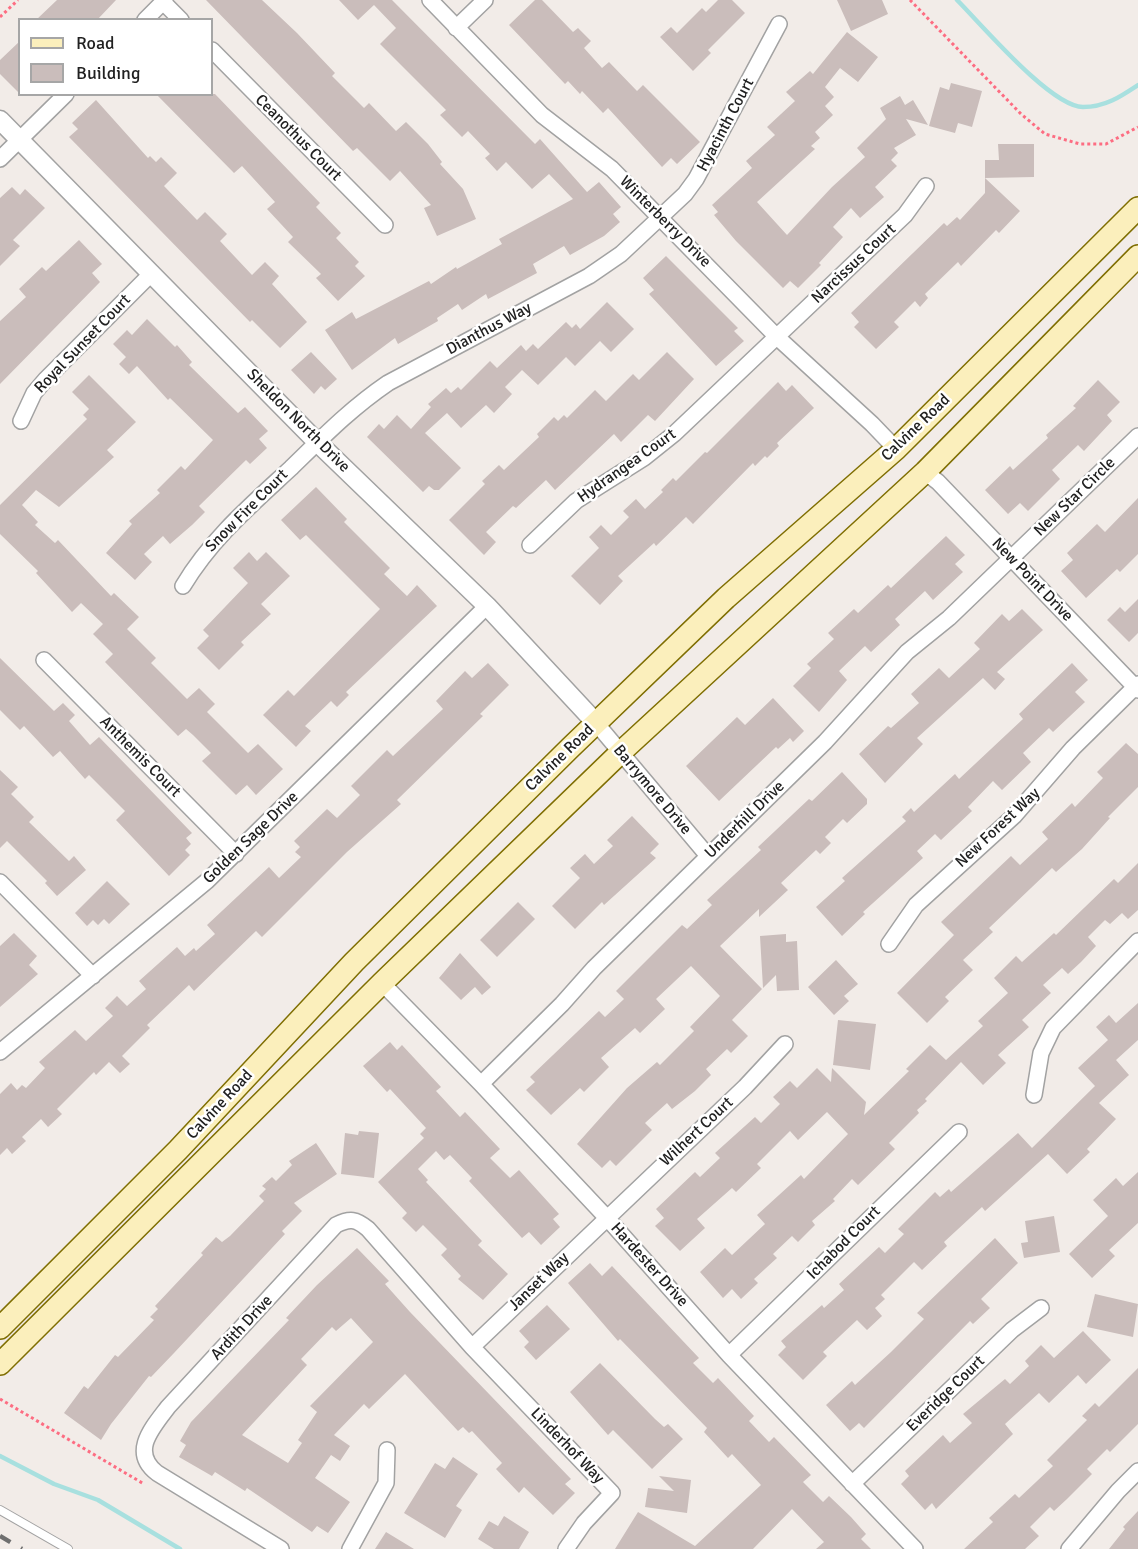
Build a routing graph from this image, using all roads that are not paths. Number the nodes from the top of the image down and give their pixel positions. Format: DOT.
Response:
graph roads {
  1 [pos="430,0"];
  2 [pos="485,0"];
  3 [pos="164,1"];
  4 [pos="147,18"];
  5 [pos="179,18"];
  6 [pos="779,24"];
  7 [pos="456,28"];
  8 [pos="213,51"];
  9 [pos="64,96"];
  10 [pos="0,120"];
  11 [pos="19,140"];
  12 [pos="0,159"];
  13 [pos="926,186"];
  14 [pos="1138,208"];
  15 [pos="661,218"];
  16 [pos="385,225"];
  17 [pos="1138,256"];
  18 [pos="152,273"];
  19 [pos="777,337"];
  20 [pos="21,421"];
  21 [pos="1138,436"];
  22 [pos="317,442"];
  23 [pos="896,449"];
  24 [pos="925,472"];
  25 [pos="530,545"];
  26 [pos="1011,559"];
  27 [pos="183,586"];
  28 [pos="486,606"];
  29 [pos="44,660"];
  30 [pos="1137,687"];
  31 [pos="596,723"];
  32 [pos="621,752"];
  33 [pos="236,854"];
  34 [pos="708,856"];
  35 [pos="0,882"];
  36 [pos="1138,941"];
  37 [pos="889,944"];
  38 [pos="93,976"];
  39 [pos="382,983"];
  40 [pos="784,1044"];
  41 [pos="0,1052"];
  42 [pos="481,1084"];
  43 [pos="1034,1095"];
  44 [pos="959,1132"];
  45 [pos="607,1218"];
  46 [pos="1041,1308"];
  47 [pos="0,1328"];
  48 [pos="472,1347"];
  49 [pos="729,1355"];
  50 [pos="0,1364"];
  51 [pos="387,1450"];
  52 [pos="1138,1471"];
  53 [pos="852,1484"];
  54 [pos="0,1510"];
  55 [pos="68,1549"];
  56 [pos="281,1549"];
  57 [pos="350,1549"];
  58 [pos="566,1549"];
  59 [pos="915,1549"];
  60 [pos="1069,1549"];
  1 -- 7 [label="street, Winterberry Drive"];
  2 -- 7 [label="street"];
  3 -- 4 [label="street"];
  3 -- 5 [label="street"];
  6 -- 15 [label="street, Hyacinth Court"];
  7 -- 15 [label="street, Winterberry Drive"];
  8 -- 16 [label="street, Ceanothus Court"];
  9 -- 11 [label="street"];
  10 -- 11 [label="street, Sheldon North Drive"];
  11 -- 12 [label="street"];
  11 -- 18 [label="street, Sheldon North Drive"];
  13 -- 19 [label="street, Narcissus Court"];
  14 -- 23 [label="main road, Calvine Road"];
  15 -- 19 [label="street, Winterberry Drive"];
  15 -- 22 [label="street, Dianthus Way"];
  17 -- 24 [label="main road, Calvine Road"];
  18 -- 20 [label="street, Royal Sunset Court"];
  18 -- 22 [label="street, Sheldon North Drive"];
  19 -- 23 [label="street, Winterberry Drive"];
  19 -- 25 [label="street, Hydrangea Court"];
  21 -- 26 [label="street, New Star Circle"];
  22 -- 27 [label="street, Snow Fire Court"];
  22 -- 28 [label="street, Sheldon North Drive"];
  23 -- 31 [label="main road, Calvine Road"];
  24 -- 26 [label="street, New Point Drive"];
  24 -- 32 [label="main road, Calvine Road"];
  26 -- 30 [label="street, New Point Drive"];
  26 -- 34 [label="street, Underhill Drive"];
  28 -- 31 [label="street, Sheldon North Drive"];
  28 -- 33 [label="street, Golden Sage Drive"];
  29 -- 33 [label="street, Anthemis Court"];
  30 -- 37 [label="street, New Forest Way"];
  31 -- 32 [label="street, Barrymore Drive"];
  31 -- 47 [label="main road, Calvine Road"];
  32 -- 34 [label="street, Barrymore Drive"];
  32 -- 39 [label="main road, Calvine Road"];
  33 -- 38 [label="street, Golden Sage Drive"];
  34 -- 42 [label="street, Underhill Drive"];
  35 -- 38 [label="street"];
  36 -- 43 [label="street"];
  38 -- 41 [label="street, Golden Sage Drive"];
  39 -- 42 [label="street, Hardester Drive"];
  39 -- 50 [label="main road, Calvine Road"];
  40 -- 45 [label="street, Wilhert Court"];
  42 -- 45 [label="street, Hardester Drive"];
  44 -- 49 [label="street, Ichabod Court"];
  45 -- 48 [label="street, Janset Way"];
  45 -- 49 [label="street, Hardester Drive"];
  46 -- 53 [label="street, Everidge Court"];
  48 -- 56 [label="street, Ardith Drive"];
  48 -- 58 [label="street, Linderhof Way"];
  49 -- 53 [label="street, Hardester Drive"];
  51 -- 57 [label="street"];
  52 -- 60 [label="street"];
  53 -- 59 [label="street, Hardester Drive"];
  54 -- 55 [label="lane"];
}
